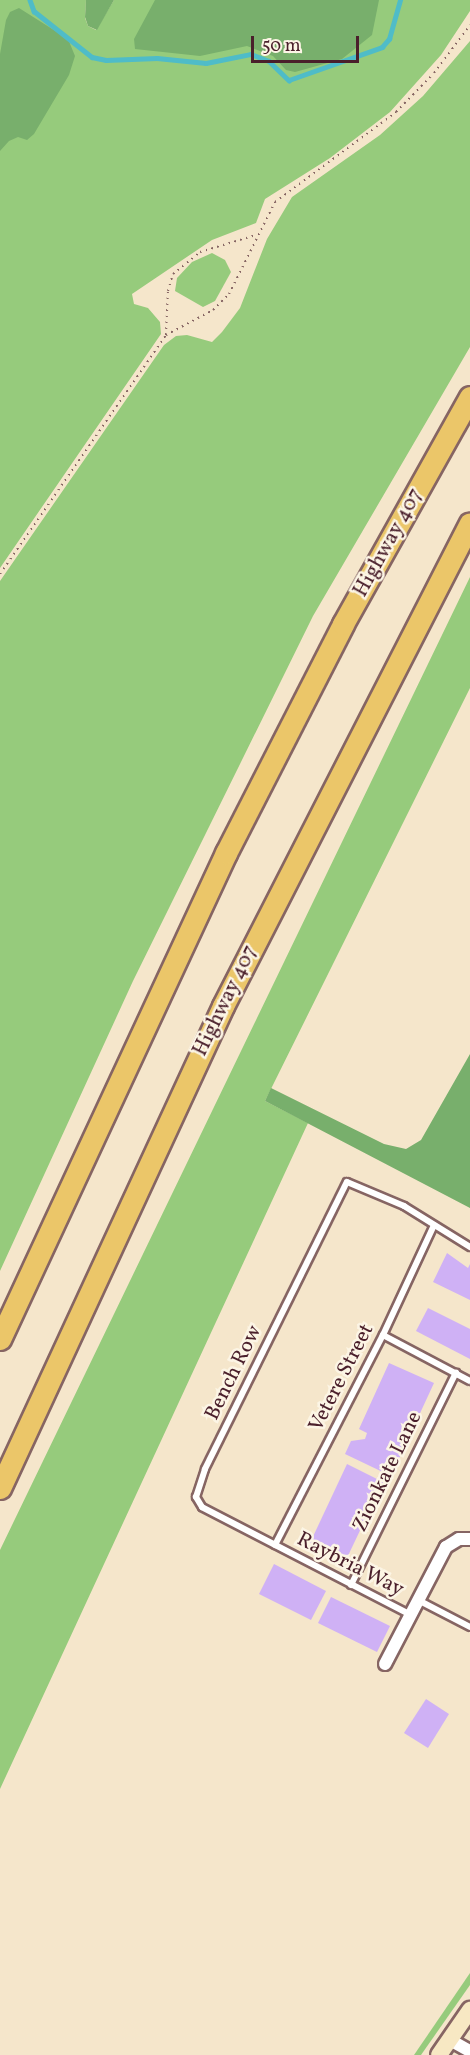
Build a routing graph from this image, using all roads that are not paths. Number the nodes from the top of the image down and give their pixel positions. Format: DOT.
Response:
graph roads {
  1 [pos="470,397"];
  2 [pos="470,523"];
  3 [pos="434,1225"];
  4 [pos="470,1247"];
  5 [pos="383,1335"];
  6 [pos="0,1339"];
  7 [pos="456,1373"];
  8 [pos="470,1381"];
  9 [pos="0,1488"];
  10 [pos="470,1539"];
  11 [pos="275,1545"];
  12 [pos="351,1585"];
  13 [pos="418,1600"];
  14 [pos="411,1615"];
  15 [pos="470,1627"];
  16 [pos="385,1664"];
  17 [pos="470,2010"];
  18 [pos="450,2040"];
  19 [pos="470,2051"];
  20 [pos="439,2055"];
  1 -- 6 [label="highway, Highway 407"];
  2 -- 9 [label="highway, Highway 407"];
  3 -- 4 [label="lane"];
  3 -- 5 [label="lane, Vetere Street"];
  3 -- 11 [label="lane, Bench Row"];
  5 -- 7 [label="lane"];
  5 -- 11 [label="lane, Vetere Street"];
  7 -- 8 [label="lane"];
  7 -- 12 [label="lane, Zionkate Lane"];
  10 -- 13 [label="street"];
  11 -- 12 [label="lane, Raybria Way"];
  12 -- 14 [label="lane, Raybria Way"];
  13 -- 14 [label="street"];
  13 -- 15 [label="lane"];
  14 -- 16 [label="street"];
  17 -- 18 [label="main road"];
  18 -- 19 [label="street"];
  18 -- 20 [label="main road"];
}
